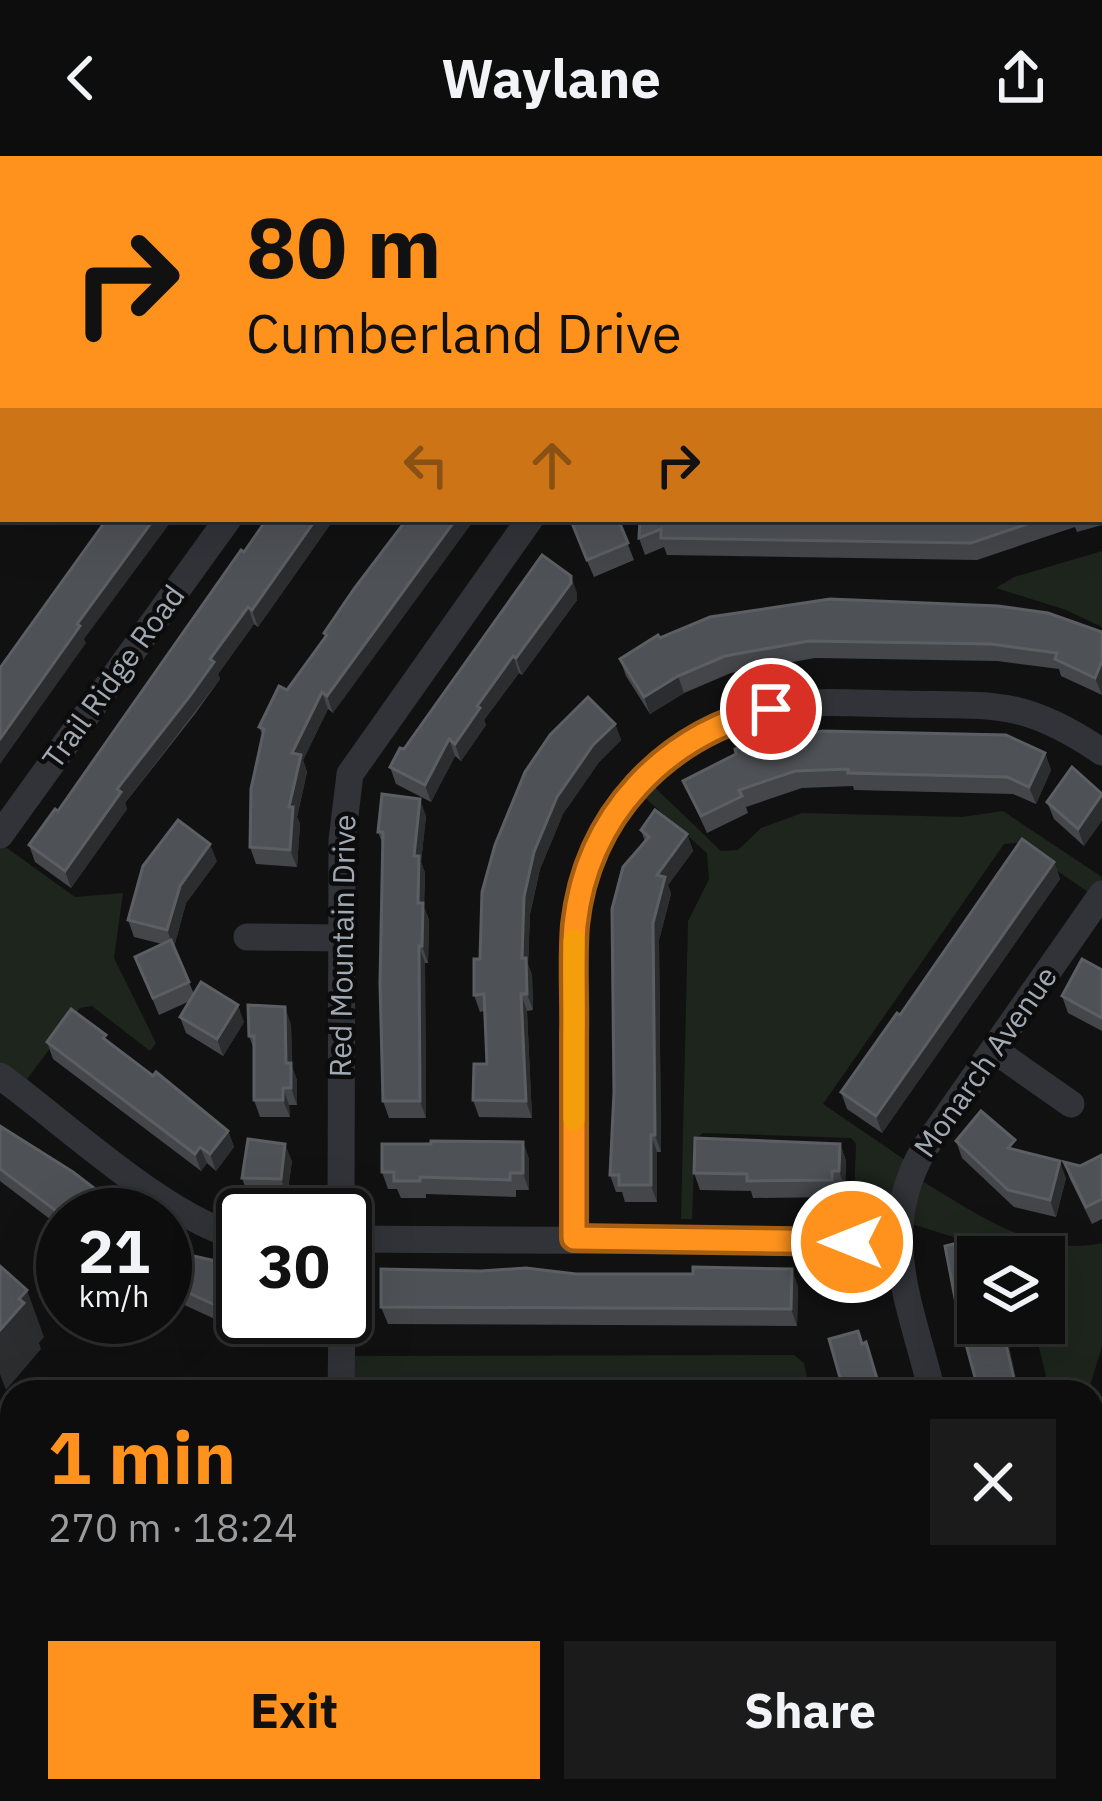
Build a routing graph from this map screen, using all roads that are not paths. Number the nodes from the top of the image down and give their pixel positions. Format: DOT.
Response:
graph roads {
  1 [pos="225,522"];
  2 [pos="528,522"];
  3 [pos="1102,752"];
  4 [pos="0,835"];
  5 [pos="1102,894"];
  6 [pos="248,937"];
  7 [pos="342,938"];
  8 [pos="994,1050"];
  9 [pos="0,1076"];
  10 [pos="1072,1104"];
  11 [pos="341,1188"];
  12 [pos="216,1230"];
  13 [pos="574,1238"];
  14 [pos="372,1239"];
  15 [pos="896,1242"];
  16 [pos="342,1344"];
  17 [pos="341,1380"];
  18 [pos="929,1380"];
  1 -- 4 [label="street, Trail Ridge Road"];
  2 -- 7 [label="street, Red Mountain Drive"];
  3 -- 13 [label="street"];
  5 -- 8 [label="street, Monarch Avenue"];
  6 -- 7 [label="street"];
  7 -- 11 [label="street, Red Mountain Drive"];
  8 -- 10 [label="street"];
  8 -- 15 [label="street, Monarch Avenue"];
  9 -- 12 [label="street"];
  13 -- 14 [label="street"];
  13 -- 15 [label="street"];
  15 -- 18 [label="street"];
  16 -- 17 [label="street"];
}
